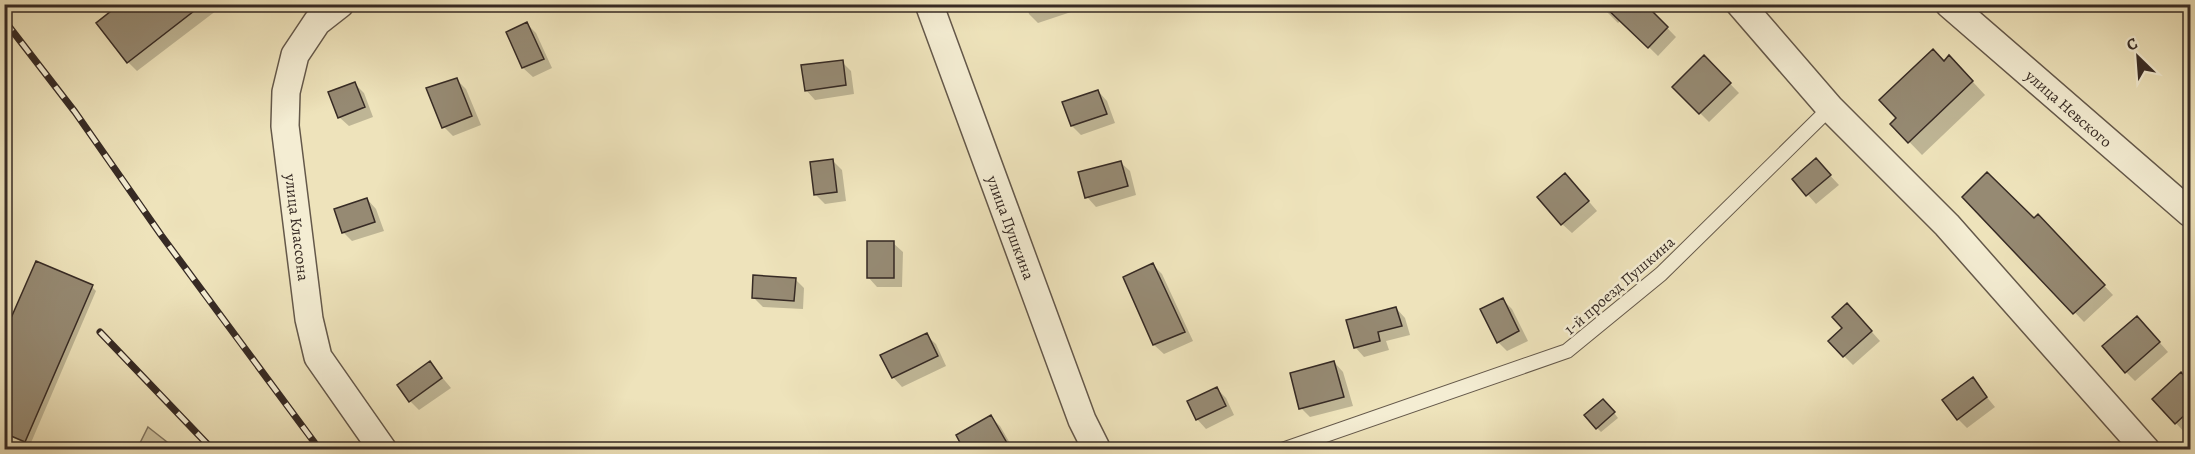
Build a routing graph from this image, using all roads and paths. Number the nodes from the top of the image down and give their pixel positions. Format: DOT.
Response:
graph roads {
  1 [pos="340,4"];
  2 [pos="929,4"];
  3 [pos="1740,4"];
  4 [pos="1948,4"];
  5 [pos="1830,108"];
  6 [pos="2190,213"];
  7 [pos="383,450"];
  8 [pos="1097,450"];
  9 [pos="1282,450"];
  10 [pos="2146,450"];
  1 -- 7 [label="street, улица Классона"];
  2 -- 8 [label="street, улица Пушкина"];
  3 -- 5 [label="street"];
  4 -- 6 [label="street, улица Невского"];
  5 -- 9 [label="lane, 1-й проезд Пушкина"];
  5 -- 10 [label="street"];
}
